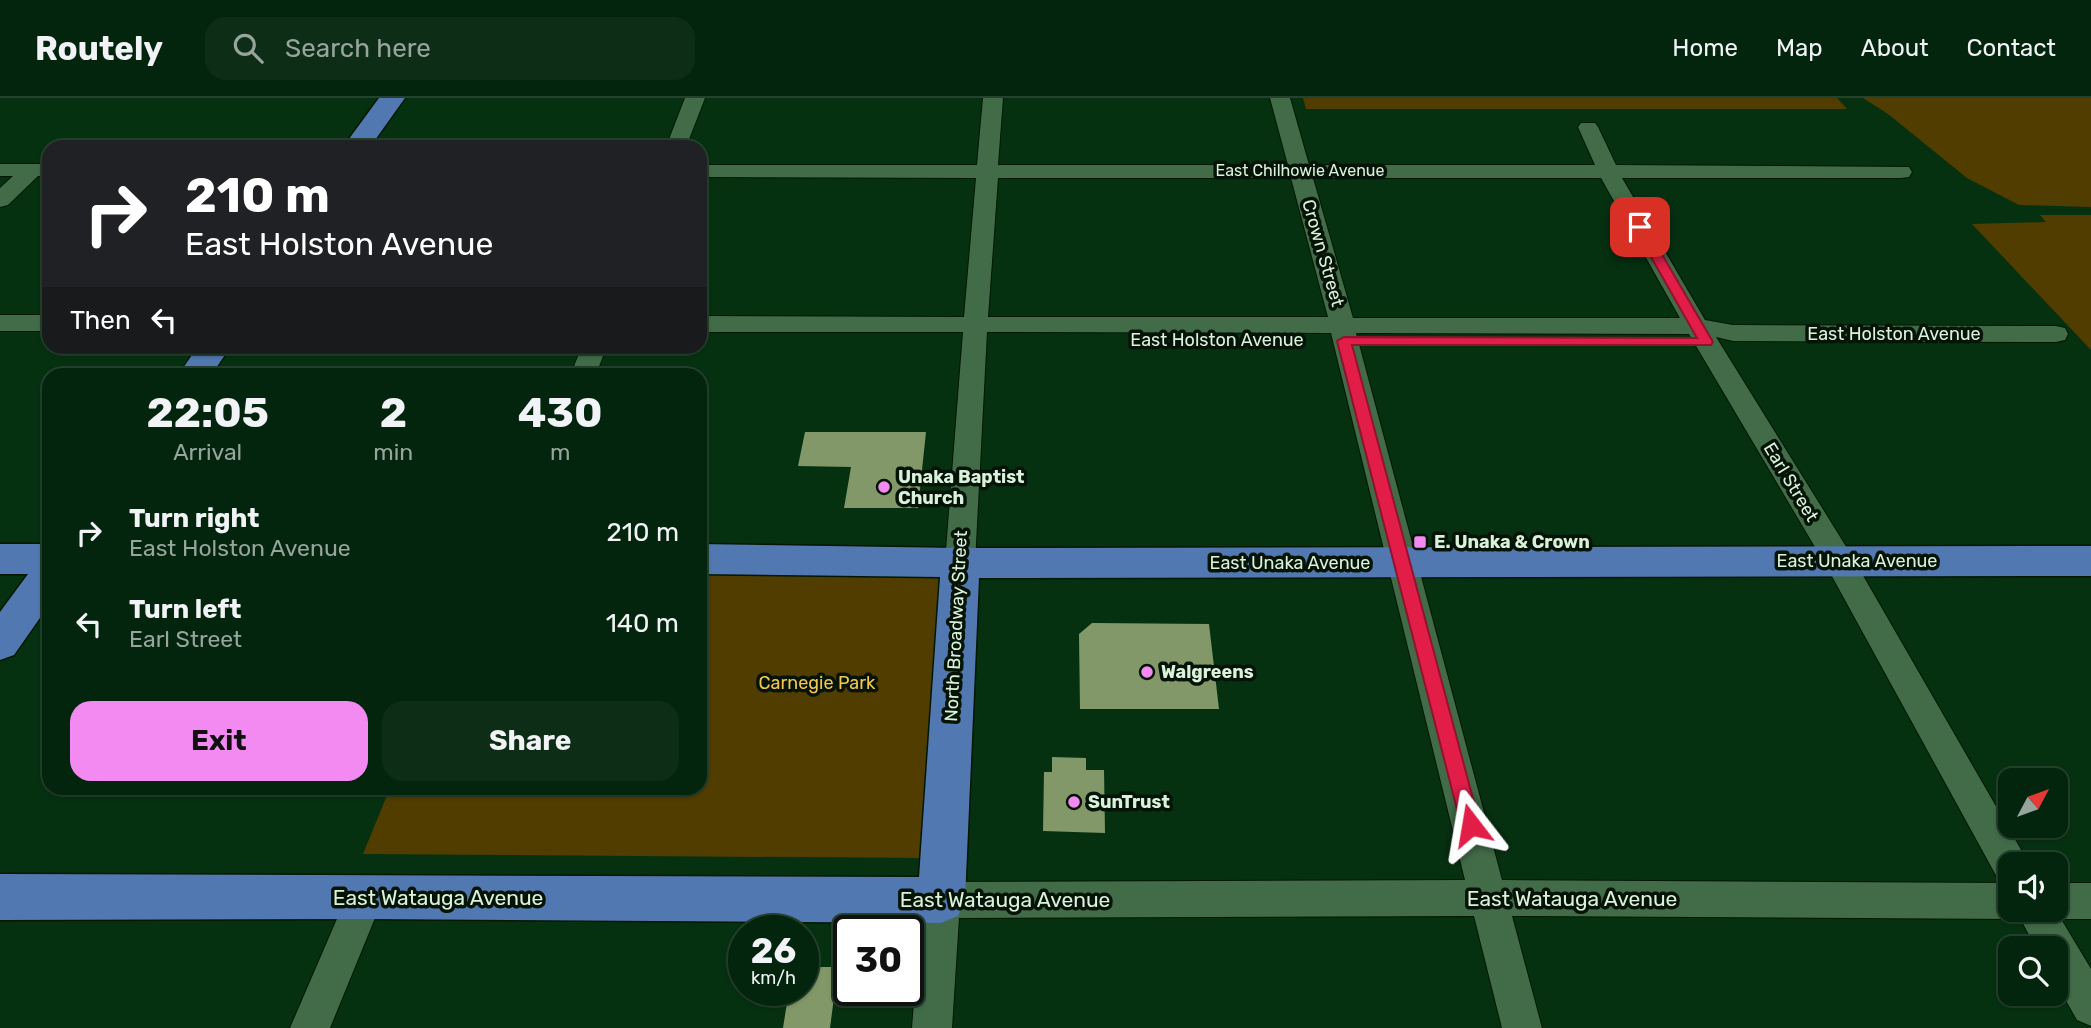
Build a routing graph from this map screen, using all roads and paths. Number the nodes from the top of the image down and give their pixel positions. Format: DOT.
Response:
graph roads {
  1 [pos="392,98"];
  2 [pos="695,98"];
  3 [pos="993,98"];
  4 [pos="1280,98"];
  5 [pos="1588,127"];
  6 [pos="361,140"];
  7 [pos="679,140"];
  8 [pos="0,170"];
  9 [pos="41,170"];
  10 [pos="1300,170"];
  11 [pos="707,171"];
  12 [pos="988,171"];
  13 [pos="1608,172"];
  14 [pos="1900,172"];
  15 [pos="0,200"];
  16 [pos="0,323"];
  17 [pos="42,323"];
  18 [pos="707,324"];
  19 [pos="976,332"];
  20 [pos="1344,334"];
  21 [pos="1712,334"];
  22 [pos="2056,334"];
  23 [pos="707,338"];
  24 [pos="0,340"];
  25 [pos="42,340"];
  26 [pos="0,559"];
  27 [pos="42,559"];
  28 [pos="707,559"];
  29 [pos="1839,561"];
  30 [pos="2091,561"];
  31 [pos="960,563"];
  32 [pos="1404,563"];
  33 [pos="42,584"];
  34 [pos="0,643"];
  35 [pos="2003,852"];
  36 [pos="365,896"];
  37 [pos="0,897"];
  38 [pos="1489,898"];
  39 [pos="941,900"];
  40 [pos="1998,901"];
  41 [pos="2068,901"];
  42 [pos="2091,901"];
  43 [pos="2042,922"];
  44 [pos="2091,1006"];
  45 [pos="310,1028"];
  46 [pos="932,1028"];
  47 [pos="1522,1028"];
  1 -- 6 [label="main road"];
  2 -- 7 [label="street"];
  3 -- 12 [label="street, North Broadway Street"];
  4 -- 10 [label="street, Crown Street"];
  5 -- 13 [label="street, Earl Street"];
  8 -- 9 [label="street"];
  9 -- 15 [label="street"];
  10 -- 12 [label="street, East Chilhowie Avenue"];
  10 -- 13 [label="street, East Chilhowie Avenue"];
  10 -- 20 [label="street, Crown Street"];
  11 -- 12 [label="street, East Chilhowie Avenue"];
  12 -- 19 [label="street, North Broadway Street"];
  13 -- 14 [label="street, East Chilhowie Avenue"];
  13 -- 21 [label="street, Earl Street"];
  16 -- 17 [label="street"];
  18 -- 19 [label="street, East Holston Avenue"];
  19 -- 20 [label="street, East Holston Avenue"];
  19 -- 23 [label="street, East Holston Avenue"];
  19 -- 31 [label="street, North Broadway Street"];
  20 -- 21 [label="street, East Holston Avenue"];
  20 -- 32 [label="street, Crown Street"];
  21 -- 22 [label="street, East Holston Avenue"];
  21 -- 29 [label="street, Earl Street"];
  24 -- 25 [label="street"];
  26 -- 27 [label="main road"];
  28 -- 31 [label="main road, East Unaka Avenue"];
  29 -- 30 [label="main road, East Unaka Avenue"];
  29 -- 32 [label="main road, East Unaka Avenue"];
  29 -- 35 [label="street, Earl Street"];
  31 -- 32 [label="main road, East Unaka Avenue"];
  31 -- 39 [label="main road, North Broadway Street"];
  32 -- 38 [label="street, Crown Street"];
  33 -- 34 [label="main road"];
  36 -- 37 [label="main road, East Watauga Avenue"];
  36 -- 39 [label="main road, East Watauga Avenue"];
  36 -- 45 [label="street"];
  38 -- 39 [label="street, East Watauga Avenue"];
  38 -- 40 [label="street, East Watauga Avenue"];
  38 -- 47 [label="street, Crown Street"];
  39 -- 46 [label="street, North Broadway Street"];
  41 -- 42 [label="street"];
  43 -- 44 [label="street"];
}
